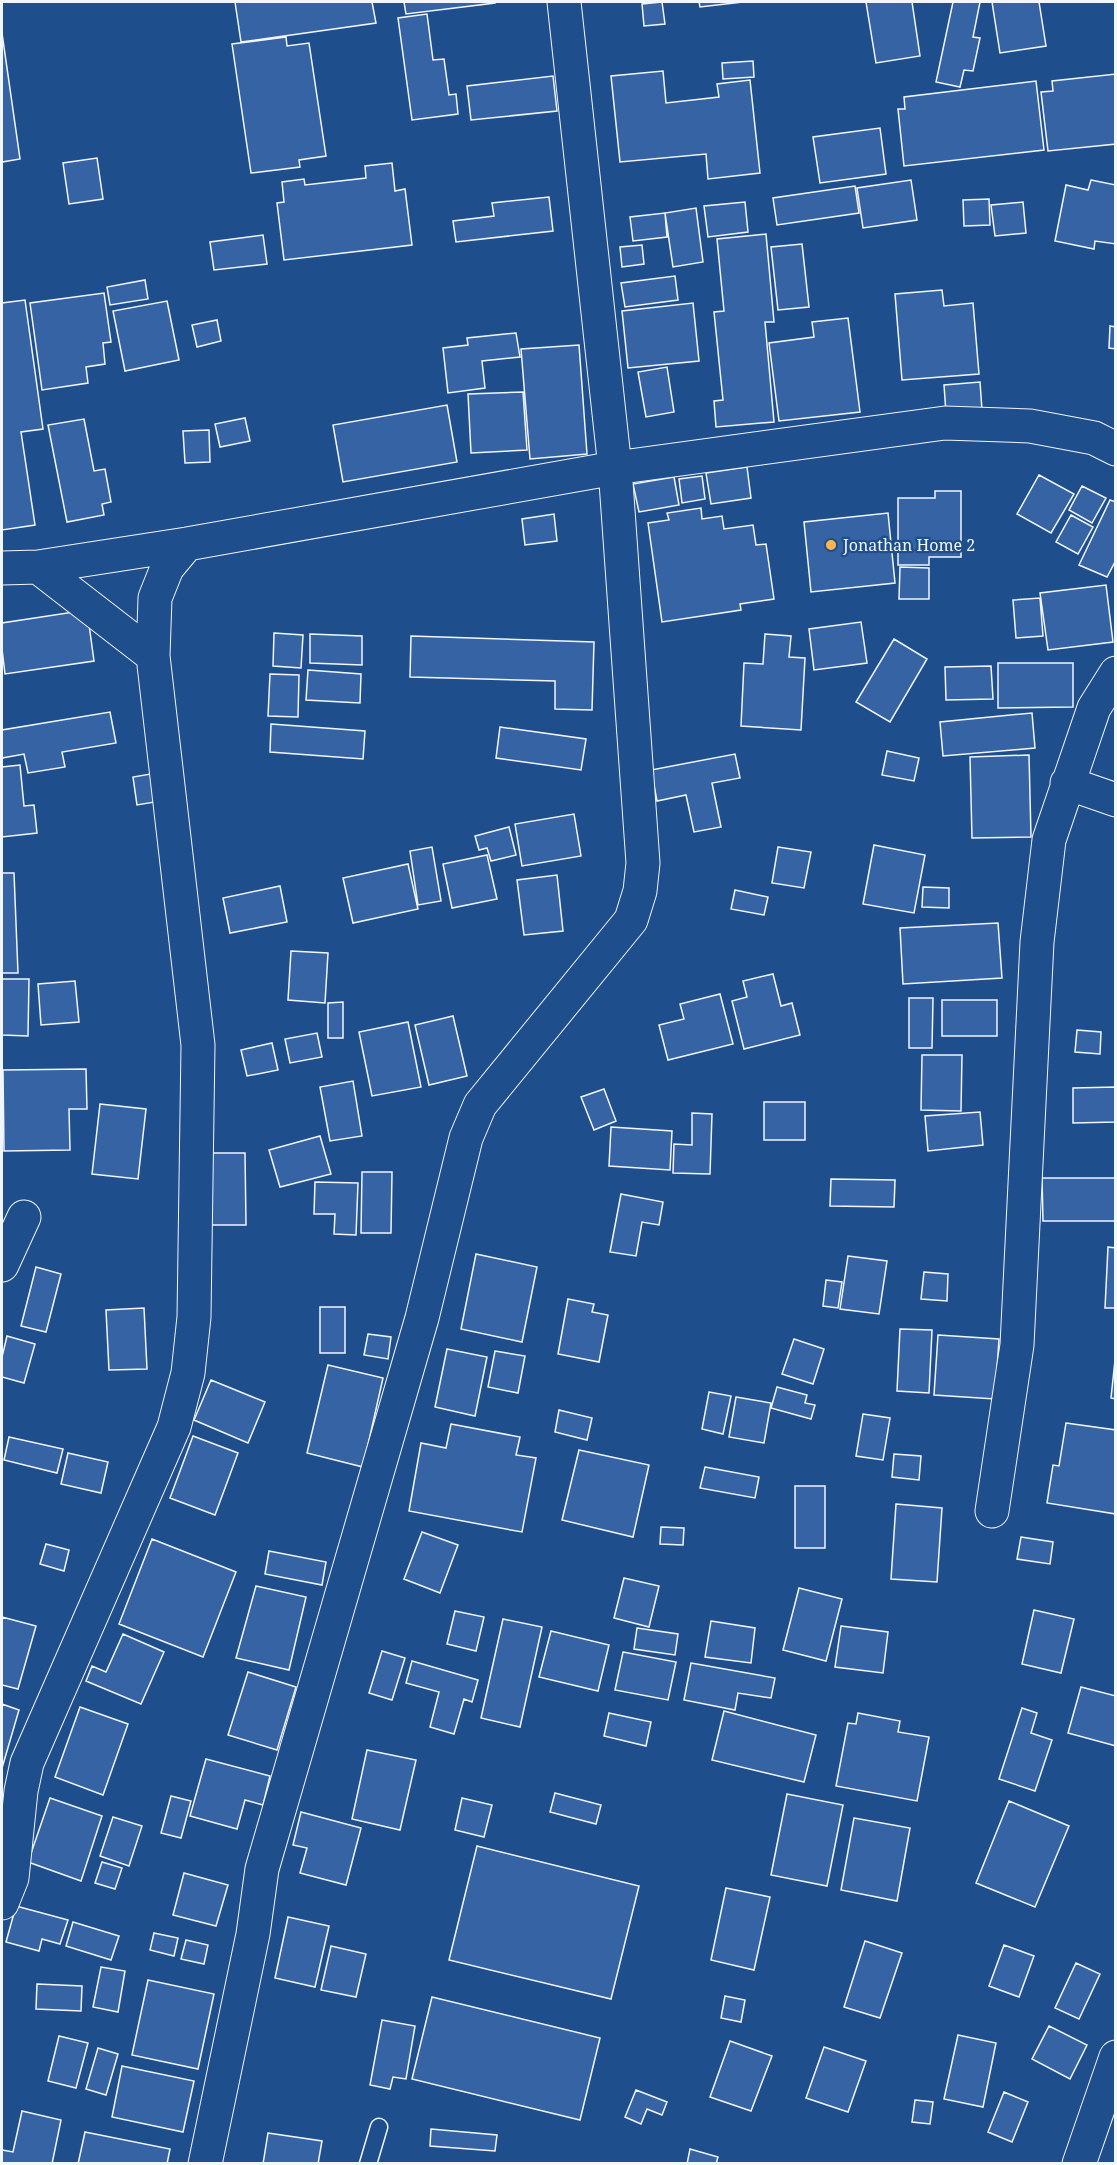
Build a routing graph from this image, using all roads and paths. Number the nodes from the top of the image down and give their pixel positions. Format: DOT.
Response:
graph roads {
  1 [pos="564,2"];
  2 [pos="1116,449"];
  3 [pos="615,468"];
  4 [pos="187,544"];
  5 [pos="38,567"];
  6 [pos="2,568"];
  7 [pos="153,656"];
  8 [pos="1116,673"];
  9 [pos="1067,783"];
  10 [pos="1116,800"];
  11 [pos="24,1216"];
  12 [pos="2,1265"];
  13 [pos="992,1511"];
  14 [pos="11,1788"];
  15 [pos="2,1903"];
  16 [pos="1116,2057"];
  17 [pos="379,2127"];
  18 [pos="205,2163"];
  19 [pos="368,2163"];
  20 [pos="1079,2163"];
  1 -- 3 [label="street"];
  2 -- 3 [label="street"];
  3 -- 4 [label="street"];
  3 -- 18 [label="street"];
  4 -- 5 [label="street"];
  4 -- 7 [label="street"];
  5 -- 6 [label="street"];
  5 -- 7 [label="street"];
  7 -- 14 [label="street"];
  8 -- 9 [label="street"];
  9 -- 10 [label="street"];
  9 -- 13 [label="street"];
  11 -- 12 [label="street"];
  14 -- 15 [label="street"];
  16 -- 20 [label="street"];
  17 -- 19 [label="lane"];
}
